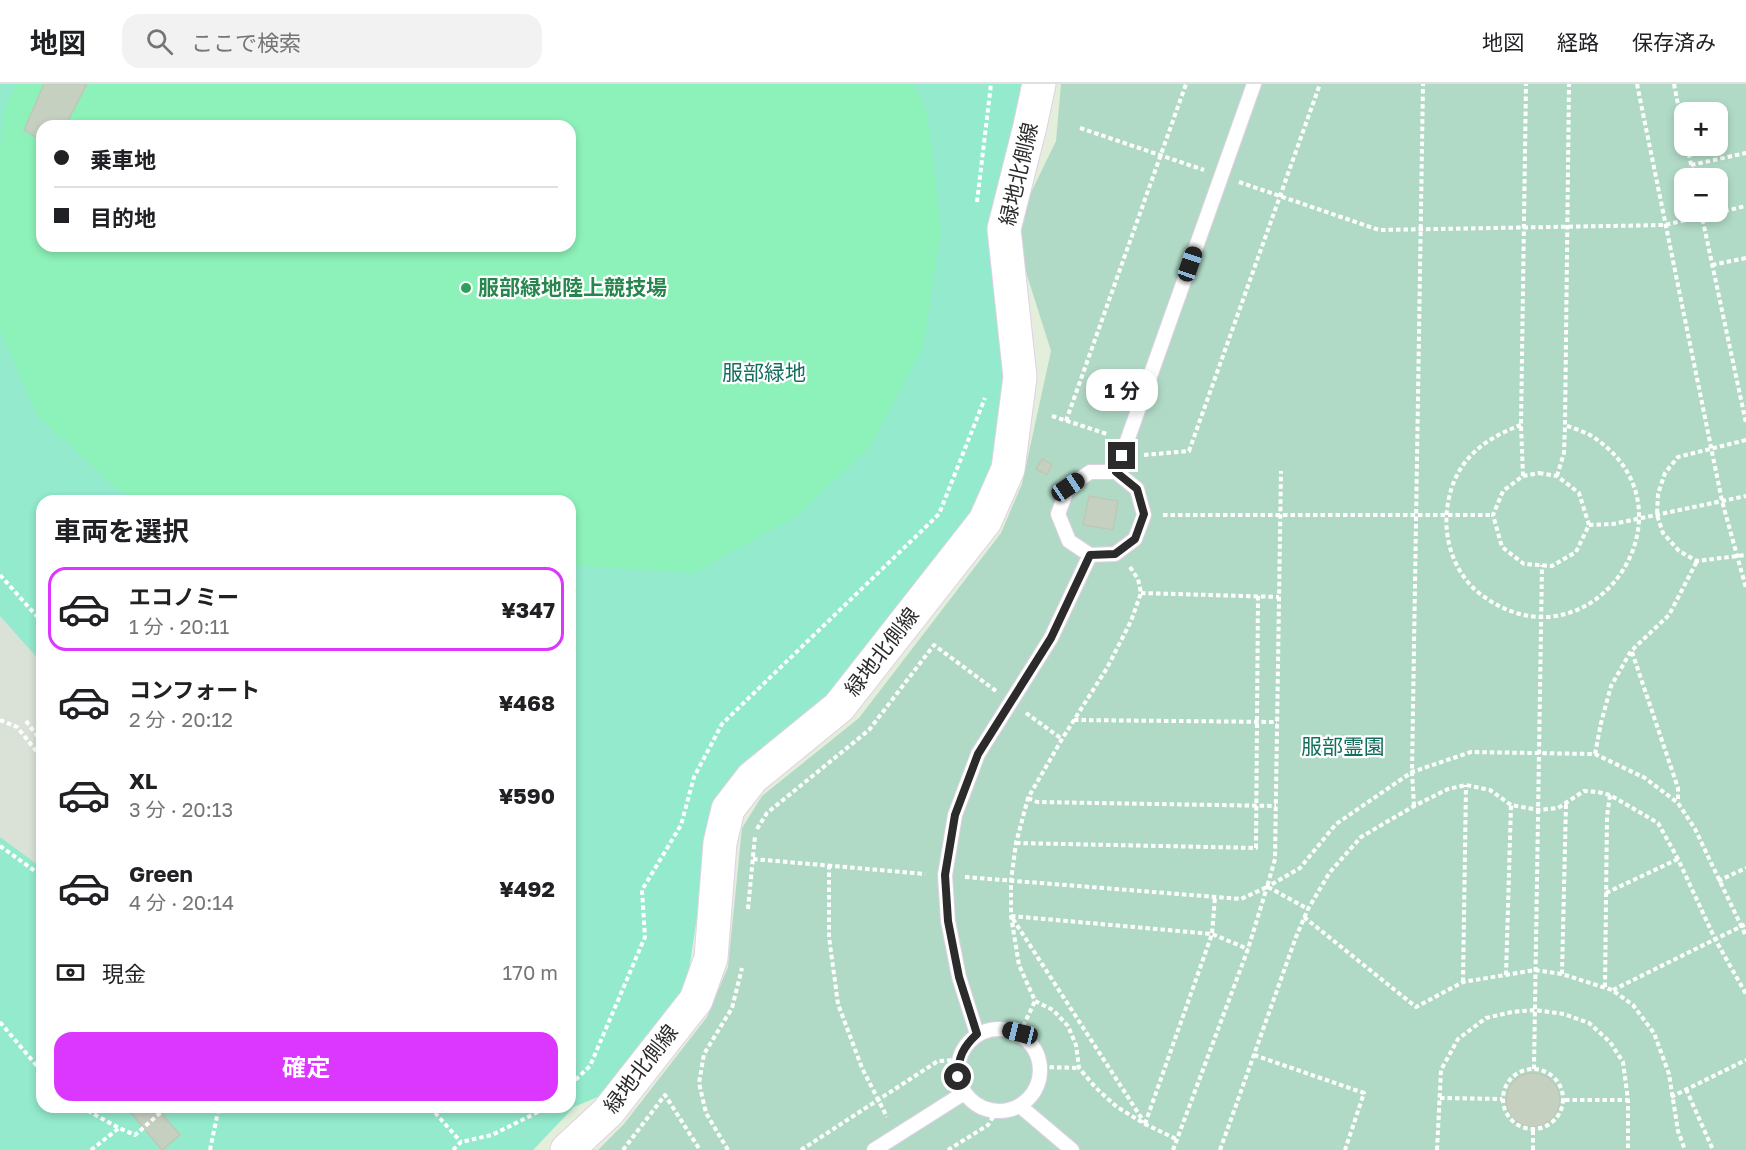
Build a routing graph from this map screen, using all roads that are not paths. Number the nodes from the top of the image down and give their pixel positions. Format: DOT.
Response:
graph roads {
  1 [pos="1039,84"];
  2 [pos="1254,84"];
  3 [pos="1116,472"];
  4 [pos="1090,555"];
  5 [pos="977,1034"];
  6 [pos="964,1093"];
  7 [pos="1020,1106"];
  8 [pos="567,1150"];
  9 [pos="874,1150"];
  10 [pos="1072,1150"];
  1 -- 8 [label="street, 緑地北側線"];
  2 -- 3 [label="lane"];
  3 -- 4 [label="lane"];
  3 -- 4 [label="lane"];
  4 -- 5 [label="lane"];
  5 -- 6 [label="lane"];
  5 -- 7 [label="lane"];
  6 -- 7 [label="lane"];
  6 -- 9 [label="lane"];
  7 -- 10 [label="lane"];
}
